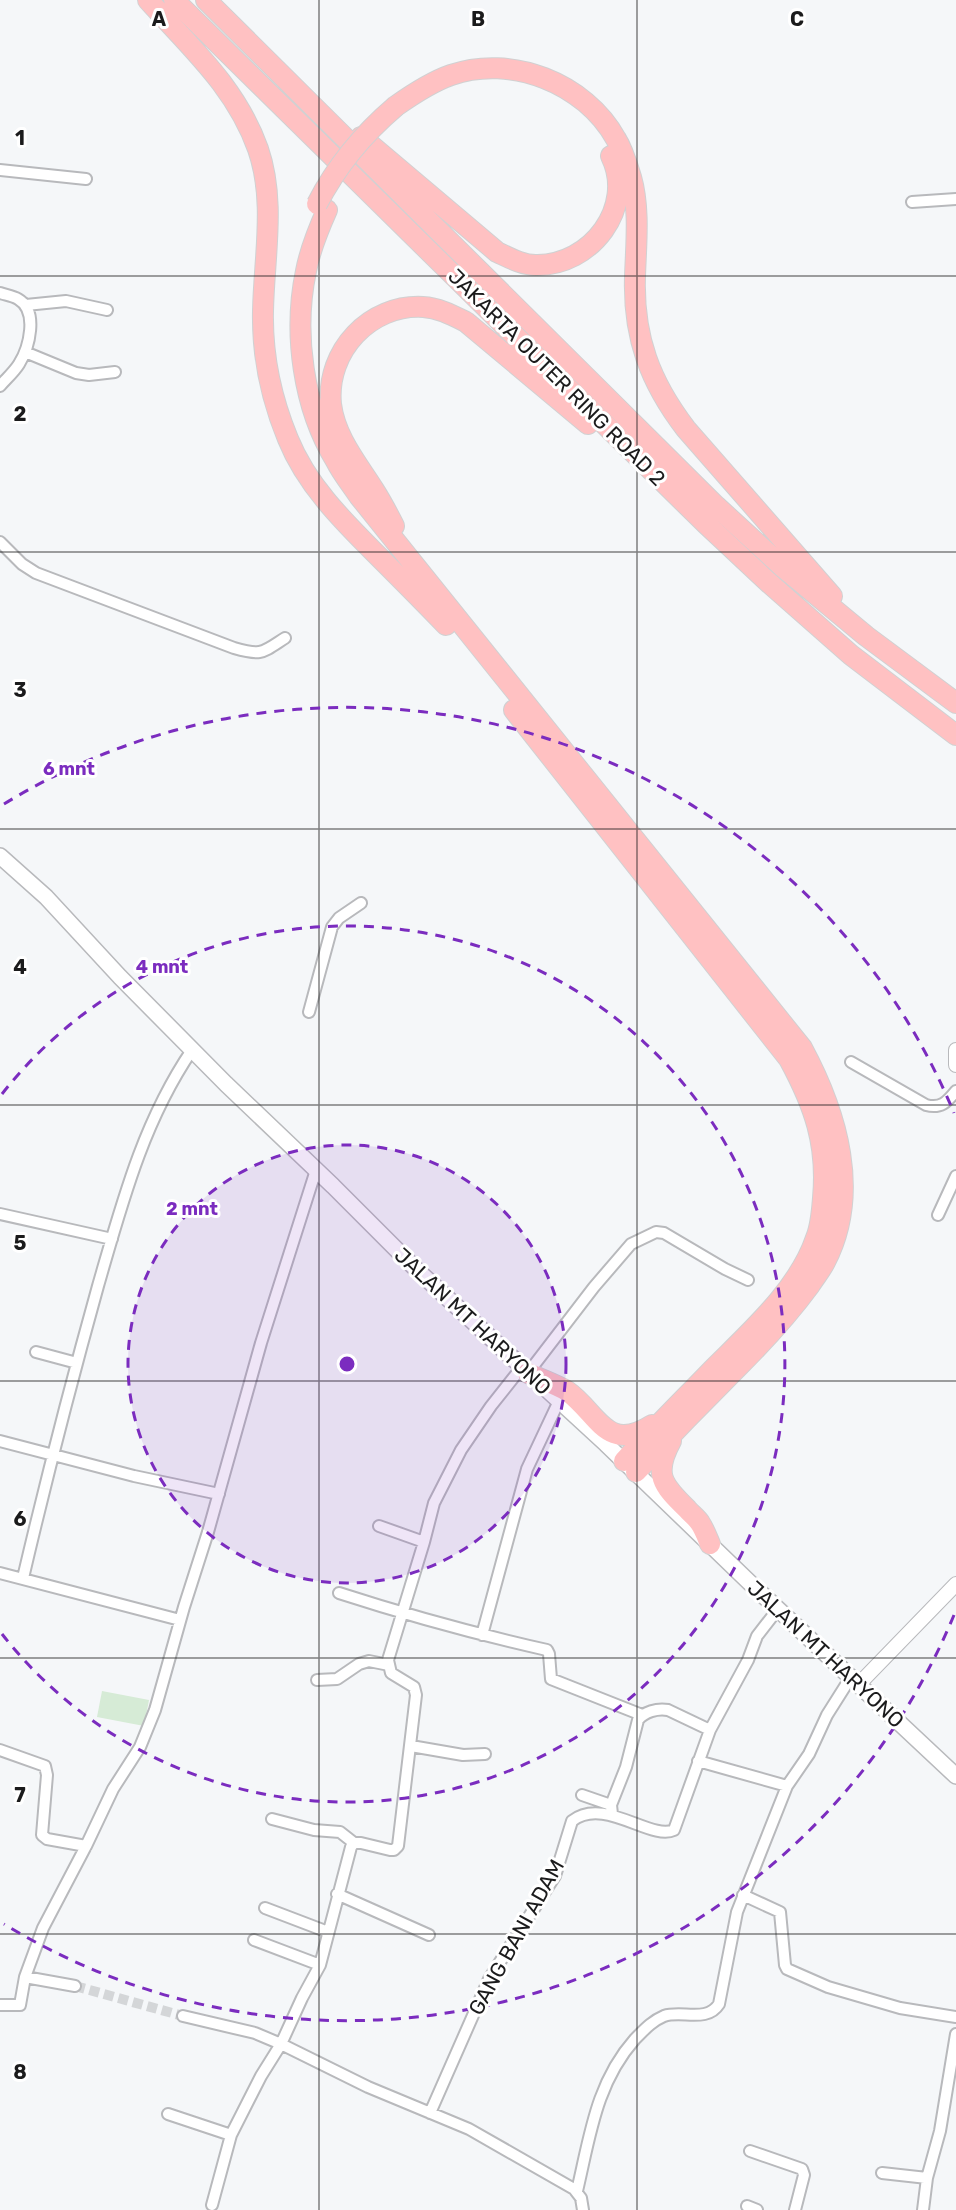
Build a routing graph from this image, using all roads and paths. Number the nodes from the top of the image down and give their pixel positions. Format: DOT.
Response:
graph roads {
  1 [pos="148,0"];
  2 [pos="174,0"];
  3 [pos="206,0"];
  4 [pos="279,72"];
  5 [pos="397,112"];
  6 [pos="0,170"];
  7 [pos="86,180"];
  8 [pos="956,199"];
  9 [pos="912,202"];
  10 [pos="322,207"];
  11 [pos="0,293"];
  12 [pos="26,305"];
  13 [pos="107,310"];
  14 [pos="25,352"];
  15 [pos="115,372"];
  16 [pos="0,386"];
  17 [pos="705,523"];
  18 [pos="0,542"];
  19 [pos="425,579"];
  20 [pos="446,625"];
  21 [pos="866,636"];
  22 [pos="285,638"];
  23 [pos="956,703"];
  24 [pos="956,735"];
  25 [pos="0,856"];
  26 [pos="361,903"];
  27 [pos="309,1012"];
  28 [pos="192,1050"];
  29 [pos="956,1050"];
  30 [pos="850,1062"];
  31 [pos="956,1065"];
  32 [pos="956,1091"];
  33 [pos="316,1170"];
  34 [pos="956,1176"];
  35 [pos="0,1214"];
  36 [pos="938,1215"];
  37 [pos="111,1239"];
  38 [pos="817,1259"];
  39 [pos="748,1280"];
  40 [pos="36,1352"];
  41 [pos="77,1363"];
  42 [pos="525,1370"];
  43 [pos="559,1401"];
  44 [pos="673,1421"];
  45 [pos="0,1441"];
  46 [pos="52,1456"];
  47 [pos="630,1467"];
  48 [pos="219,1494"];
  49 [pos="379,1526"];
  50 [pos="424,1542"];
  51 [pos="710,1544"];
  52 [pos="0,1573"];
  53 [pos="23,1578"];
  54 [pos="956,1584"];
  55 [pos="339,1593"];
  56 [pos="778,1609"];
  57 [pos="402,1614"];
  58 [pos="180,1620"];
  59 [pos="482,1635"];
  60 [pos="389,1665"];
  61 [pos="317,1680"];
  62 [pos="854,1681"];
  63 [pos="642,1714"];
  64 [pos="710,1730"];
  65 [pos="411,1746"];
  66 [pos="0,1750"];
  67 [pos="484,1754"];
  68 [pos="698,1761"];
  69 [pos="956,1776"];
  70 [pos="787,1786"];
  71 [pos="582,1795"];
  72 [pos="612,1810"];
  73 [pos="272,1819"];
  74 [pos="354,1843"];
  75 [pos="86,1846"];
  76 [pos="337,1894"];
  77 [pos="743,1894"];
  78 [pos="265,1908"];
  79 [pos="328,1932"];
  80 [pos="429,1935"];
  81 [pos="254,1940"];
  82 [pos="320,1965"];
  83 [pos="25,1977"];
  84 [pos="75,1986"];
  85 [pos="0,2005"];
  86 [pos="183,2016"];
  87 [pos="956,2017"];
  88 [pos="956,2034"];
  89 [pos="281,2044"];
  90 [pos="430,2113"];
  91 [pos="168,2114"];
  92 [pos="231,2135"];
  93 [pos="750,2151"];
  94 [pos="882,2173"];
  95 [pos="927,2178"];
  96 [pos="578,2192"];
  97 [pos="212,2205"];
  98 [pos="584,2210"];
  99 [pos="795,2210"];
  100 [pos="923,2210"];
  1 -- 20 [label="highway"];
  2 -- 17 [label="highway, JAKARTA OUTER RING ROAD 2"];
  3 -- 4 [label="highway, JAKARTA OUTER RING ROAD 2"];
  4 -- 5 [label="highway"];
  4 -- 21 [label="highway, JAKARTA OUTER RING ROAD 2"];
  5 -- 10 [label="highway"];
  5 -- 21 [label="highway"];
  6 -- 7 [label="street"];
  8 -- 9 [label="street"];
  10 -- 19 [label="highway"];
  10 -- 20 [label="highway"];
  11 -- 12 [label="street"];
  12 -- 13 [label="street"];
  12 -- 14 [label="street"];
  14 -- 15 [label="street"];
  14 -- 16 [label="street"];
  17 -- 19 [label="highway"];
  17 -- 24 [label="highway, JAKARTA OUTER RING ROAD 2"];
  18 -- 22 [label="street"];
  19 -- 38 [label="highway"];
  20 -- 38 [label="highway"];
  21 -- 23 [label="highway, JAKARTA OUTER RING ROAD 2"];
  25 -- 28 [label="main road, JALAN MT HARYONO"];
  26 -- 27 [label="street"];
  28 -- 33 [label="main road, JALAN MT HARYONO"];
  28 -- 37 [label="street"];
  29 -- 31 [label="street"];
  30 -- 32 [label="street"];
  33 -- 42 [label="main road, JALAN MT HARYONO"];
  33 -- 48 [label="street"];
  34 -- 36 [label="street"];
  35 -- 37 [label="street"];
  37 -- 41 [label="street"];
  38 -- 44 [label="highway"];
  39 -- 42 [label="street"];
  40 -- 41 [label="street"];
  41 -- 46 [label="street"];
  42 -- 43 [label="main road, JALAN MT HARYONO"];
  42 -- 44 [label="highway"];
  42 -- 50 [label="street"];
  43 -- 47 [label="main road, JALAN MT HARYONO"];
  43 -- 59 [label="street"];
  44 -- 47 [label="highway"];
  44 -- 51 [label="highway"];
  45 -- 46 [label="street"];
  46 -- 48 [label="street"];
  46 -- 53 [label="street"];
  47 -- 51 [label="main road, JALAN MT HARYONO"];
  48 -- 58 [label="street"];
  49 -- 50 [label="street"];
  50 -- 57 [label="street"];
  51 -- 56 [label="main road, JALAN MT HARYONO"];
  52 -- 53 [label="street"];
  53 -- 58 [label="street"];
  54 -- 62 [label="street"];
  55 -- 57 [label="street"];
  56 -- 62 [label="main road, JALAN MT HARYONO"];
  56 -- 64 [label="street, GANG BANI ADAM"];
  57 -- 59 [label="street"];
  57 -- 60 [label="street"];
  58 -- 75 [label="street"];
  59 -- 63 [label="street"];
  60 -- 61 [label="street"];
  60 -- 65 [label="street"];
  62 -- 69 [label="main road, JALAN MT HARYONO"];
  62 -- 70 [label="street"];
  63 -- 64 [label="street"];
  63 -- 72 [label="street"];
  64 -- 68 [label="street, GANG BANI ADAM"];
  65 -- 67 [label="street"];
  65 -- 74 [label="street"];
  66 -- 75 [label="street"];
  68 -- 70 [label="street"];
  68 -- 72 [label="street, GANG BANI ADAM"];
  70 -- 77 [label="street"];
  71 -- 72 [label="street"];
  72 -- 90 [label="street, GANG BANI ADAM"];
  73 -- 74 [label="street"];
  74 -- 76 [label="street"];
  75 -- 83 [label="street"];
  76 -- 79 [label="street"];
  76 -- 80 [label="street"];
  77 -- 87 [label="street"];
  77 -- 96 [label="street"];
  78 -- 79 [label="street"];
  79 -- 82 [label="street"];
  81 -- 82 [label="street"];
  82 -- 89 [label="street"];
  83 -- 84 [label="street"];
  83 -- 85 [label="street"];
  86 -- 89 [label="street"];
  88 -- 95 [label="street"];
  89 -- 90 [label="street"];
  89 -- 92 [label="street"];
  90 -- 96 [label="street"];
  91 -- 92 [label="street"];
  92 -- 97 [label="street"];
  93 -- 99 [label="street"];
  94 -- 95 [label="street"];
  95 -- 100 [label="street"];
  96 -- 98 [label="street"];
}
